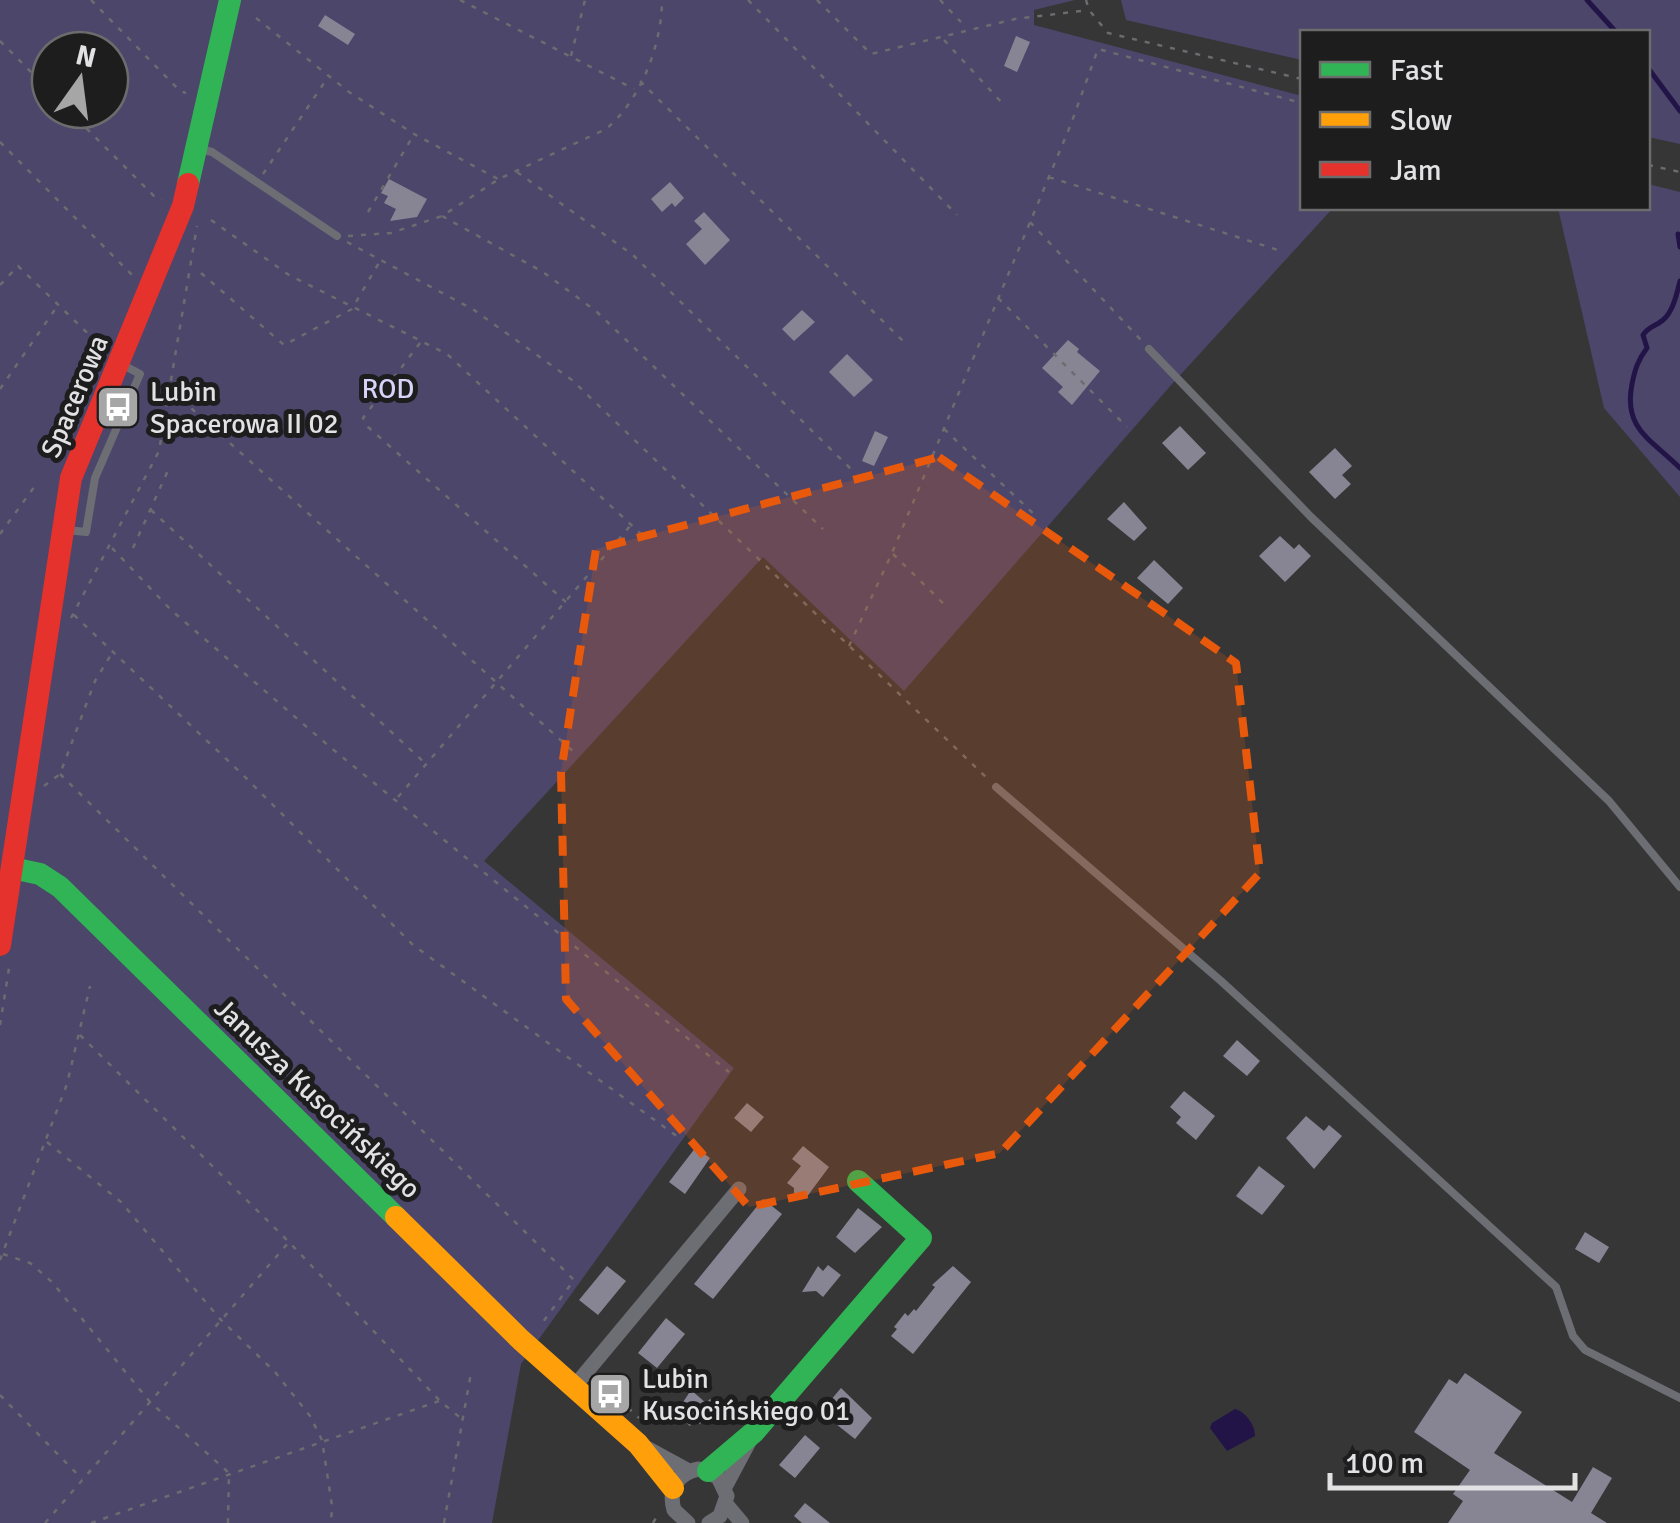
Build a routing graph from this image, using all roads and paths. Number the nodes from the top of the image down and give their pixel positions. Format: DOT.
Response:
graph roads {
  1 [pos="91,0"];
  2 [pos="230,0"];
  3 [pos="460,0"];
  4 [pos="585,0"];
  5 [pos="662,0"];
  6 [pos="748,0"];
  7 [pos="817,0"];
  8 [pos="940,0"];
  9 [pos="1086,0"];
  10 [pos="1089,10"];
  11 [pos="256,18"];
  12 [pos="961,22"];
  13 [pos="943,39"];
  14 [pos="0,41"];
  15 [pos="571,58"];
  16 [pos="30,72"];
  17 [pos="328,78"];
  18 [pos="1300,79"];
  19 [pos="640,81"];
  20 [pos="636,90"];
  21 [pos="207,99"];
  22 [pos="1300,103"];
  23 [pos="1002,104"];
  24 [pos="88,130"];
  25 [pos="414,134"];
  26 [pos="0,142"];
  27 [pos="196,148"];
  28 [pos="1650,164"];
  29 [pos="517,172"];
  30 [pos="1680,172"];
  31 [pos="1048,176"];
  32 [pos="499,180"];
  33 [pos="257,184"];
  34 [pos="183,206"];
  35 [pos="368,212"];
  36 [pos="957,215"];
  37 [pos="442,216"];
  38 [pos="211,220"];
  39 [pos="1029,221"];
  40 [pos="197,226"];
  41 [pos="337,236"];
  42 [pos="1281,251"];
  43 [pos="381,260"];
  44 [pos="202,273"];
  45 [pos="154,281"];
  46 [pos="0,285"];
  47 [pos="997,298"];
  48 [pos="57,306"];
  49 [pos="352,310"];
  50 [pos="420,343"];
  51 [pos="905,344"];
  52 [pos="1150,348"];
  53 [pos="120,364"];
  54 [pos="0,389"];
  55 [pos="171,390"];
  56 [pos="943,428"];
  57 [pos="1127,428"];
  58 [pos="170,466"];
  59 [pos="853,471"];
  60 [pos="37,483"];
  61 [pos="151,510"];
  62 [pos="1038,518"];
  63 [pos="631,526"];
  64 [pos="823,529"];
  65 [pos="0,534"];
  66 [pos="641,534"];
  67 [pos="110,547"];
  68 [pos="133,548"];
  69 [pos="892,553"];
  70 [pos="566,602"];
  71 [pos="947,607"];
  72 [pos="73,614"];
  73 [pos="69,624"];
  74 [pos="848,647"];
  75 [pos="113,652"];
  76 [pos="495,682"];
  77 [pos="575,753"];
  78 [pos="426,764"];
  79 [pos="42,772"];
  80 [pos="60,774"];
  81 [pos="996,787"];
  82 [pos="397,798"];
  83 [pos="12,868"];
  84 [pos="1680,887"];
  85 [pos="0,945"];
  86 [pos="90,986"];
  87 [pos="80,1035"];
  88 [pos="729,1072"];
  89 [pos="678,1137"];
  90 [pos="47,1142"];
  91 [pos="858,1181"];
  92 [pos="738,1189"];
  93 [pos="289,1242"];
  94 [pos="4,1254"];
  95 [pos="0,1260"];
  96 [pos="220,1320"];
  97 [pos="536,1331"];
  98 [pos="471,1373"];
  99 [pos="580,1380"];
  100 [pos="0,1395"];
  101 [pos="1680,1398"];
  102 [pos="440,1401"];
  103 [pos="150,1402"];
  104 [pos="463,1420"];
  105 [pos="641,1436"];
  106 [pos="322,1440"];
  107 [pos="230,1473"];
  108 [pos="83,1480"];
  109 [pos="712,1483"];
  110 [pos="670,1507"];
  111 [pos="45,1523"];
  112 [pos="91,1523"];
  113 [pos="228,1523"];
  114 [pos="330,1523"];
  115 [pos="444,1523"];
  116 [pos="688,1523"];
  117 [pos="710,1523"];
  118 [pos="742,1523"];
  1 -- 21 [label="path"];
  2 -- 21 [label="street, Spacerowa"];
  3 -- 15 [label="path"];
  4 -- 15 [label="path"];
  5 -- 19 [label="path"];
  6 -- 36 [label="path"];
  7 -- 13 [label="path"];
  8 -- 12 [label="path"];
  9 -- 10 [label="path"];
  10 -- 13 [label="path"];
  10 -- 18 [label="path"];
  11 -- 17 [label="path"];
  13 -- 23 [label="path"];
  14 -- 16 [label="path"];
  15 -- 20 [label="path"];
  17 -- 25 [label="path"];
  17 -- 33 [label="path"];
  19 -- 20 [label="path"];
  19 -- 51 [label="path"];
  20 -- 29 [label="path"];
  21 -- 27 [label="street, Spacerowa"];
  22 -- 31 [label="path"];
  24 -- 34 [label="path"];
  25 -- 32 [label="path"];
  25 -- 35 [label="path"];
  26 -- 45 [label="path"];
  27 -- 33 [label="lane"];
  27 -- 34 [label="street, Spacerowa"];
  28 -- 30 [label="path"];
  29 -- 32 [label="path"];
  29 -- 59 [label="path"];
  31 -- 39 [label="path"];
  31 -- 42 [label="path"];
  32 -- 37 [label="path"];
  33 -- 41 [label="lane"];
  34 -- 45 [label="street, Spacerowa"];
  37 -- 41 [label="path"];
  37 -- 64 [label="path"];
  38 -- 49 [label="path"];
  39 -- 47 [label="path"];
  39 -- 52 [label="path"];
  40 -- 55 [label="path"];
  41 -- 43 [label="path"];
  43 -- 49 [label="path"];
  43 -- 74 [label="path"];
  44 -- 49 [label="path"];
  45 -- 53 [label="street, Spacerowa"];
  46 -- 48 [label="path"];
  47 -- 56 [label="path"];
  47 -- 57 [label="path"];
  48 -- 53 [label="path"];
  48 -- 54 [label="path"];
  49 -- 50 [label="path"];
  50 -- 63 [label="path"];
  50 -- 70 [label="path"];
  52 -- 84 [label="lane"];
  53 -- 83 [label="street, Spacerowa"];
  55 -- 67 [label="path"];
  55 -- 76 [label="path"];
  56 -- 62 [label="path"];
  56 -- 69 [label="path"];
  58 -- 61 [label="path"];
  60 -- 65 [label="path"];
  61 -- 68 [label="path"];
  61 -- 78 [label="path"];
  63 -- 66 [label="path"];
  63 -- 70 [label="path"];
  67 -- 72 [label="path"];
  67 -- 82 [label="path"];
  69 -- 71 [label="path"];
  69 -- 74 [label="path"];
  70 -- 76 [label="path"];
  72 -- 73 [label="path"];
  72 -- 75 [label="path"];
  74 -- 81 [label="path"];
  75 -- 80 [label="path"];
  75 -- 89 [label="path"];
  76 -- 77 [label="path"];
  76 -- 78 [label="path"];
  78 -- 82 [label="path"];
  79 -- 80 [label="path"];
  80 -- 97 [label="path"];
  81 -- 101 [label="lane"];
  82 -- 88 [label="path"];
  83 -- 85 [label="street, Spacerowa"];
  83 -- 99 [label="street, Janusza Kusocińskiego"];
  86 -- 87 [label="path"];
  87 -- 90 [label="path"];
  87 -- 93 [label="path"];
  90 -- 94 [label="path"];
  90 -- 96 [label="path"];
  91 -- 109 [label="street"];
  92 -- 99 [label="street"];
  93 -- 96 [label="path"];
  93 -- 102 [label="path"];
  94 -- 95 [label="path"];
  94 -- 103 [label="path"];
  96 -- 103 [label="path"];
  96 -- 106 [label="path"];
  98 -- 104 [label="path"];
  99 -- 105 [label="street, Janusza Kusocińskiego"];
  99 -- 105 [label="path"];
  100 -- 108 [label="path"];
  102 -- 104 [label="path"];
  102 -- 106 [label="path"];
  103 -- 107 [label="path"];
  103 -- 108 [label="path"];
  104 -- 115 [label="path"];
  105 -- 109 [label="street"];
  105 -- 110 [label="street, Janusza Kusocińskiego"];
  106 -- 107 [label="path"];
  106 -- 114 [label="path"];
  107 -- 112 [label="path"];
  107 -- 113 [label="path"];
  108 -- 111 [label="path"];
  109 -- 110 [label="street"];
  109 -- 117 [label="street"];
  109 -- 118 [label="street"];
  110 -- 116 [label="street"];
}
